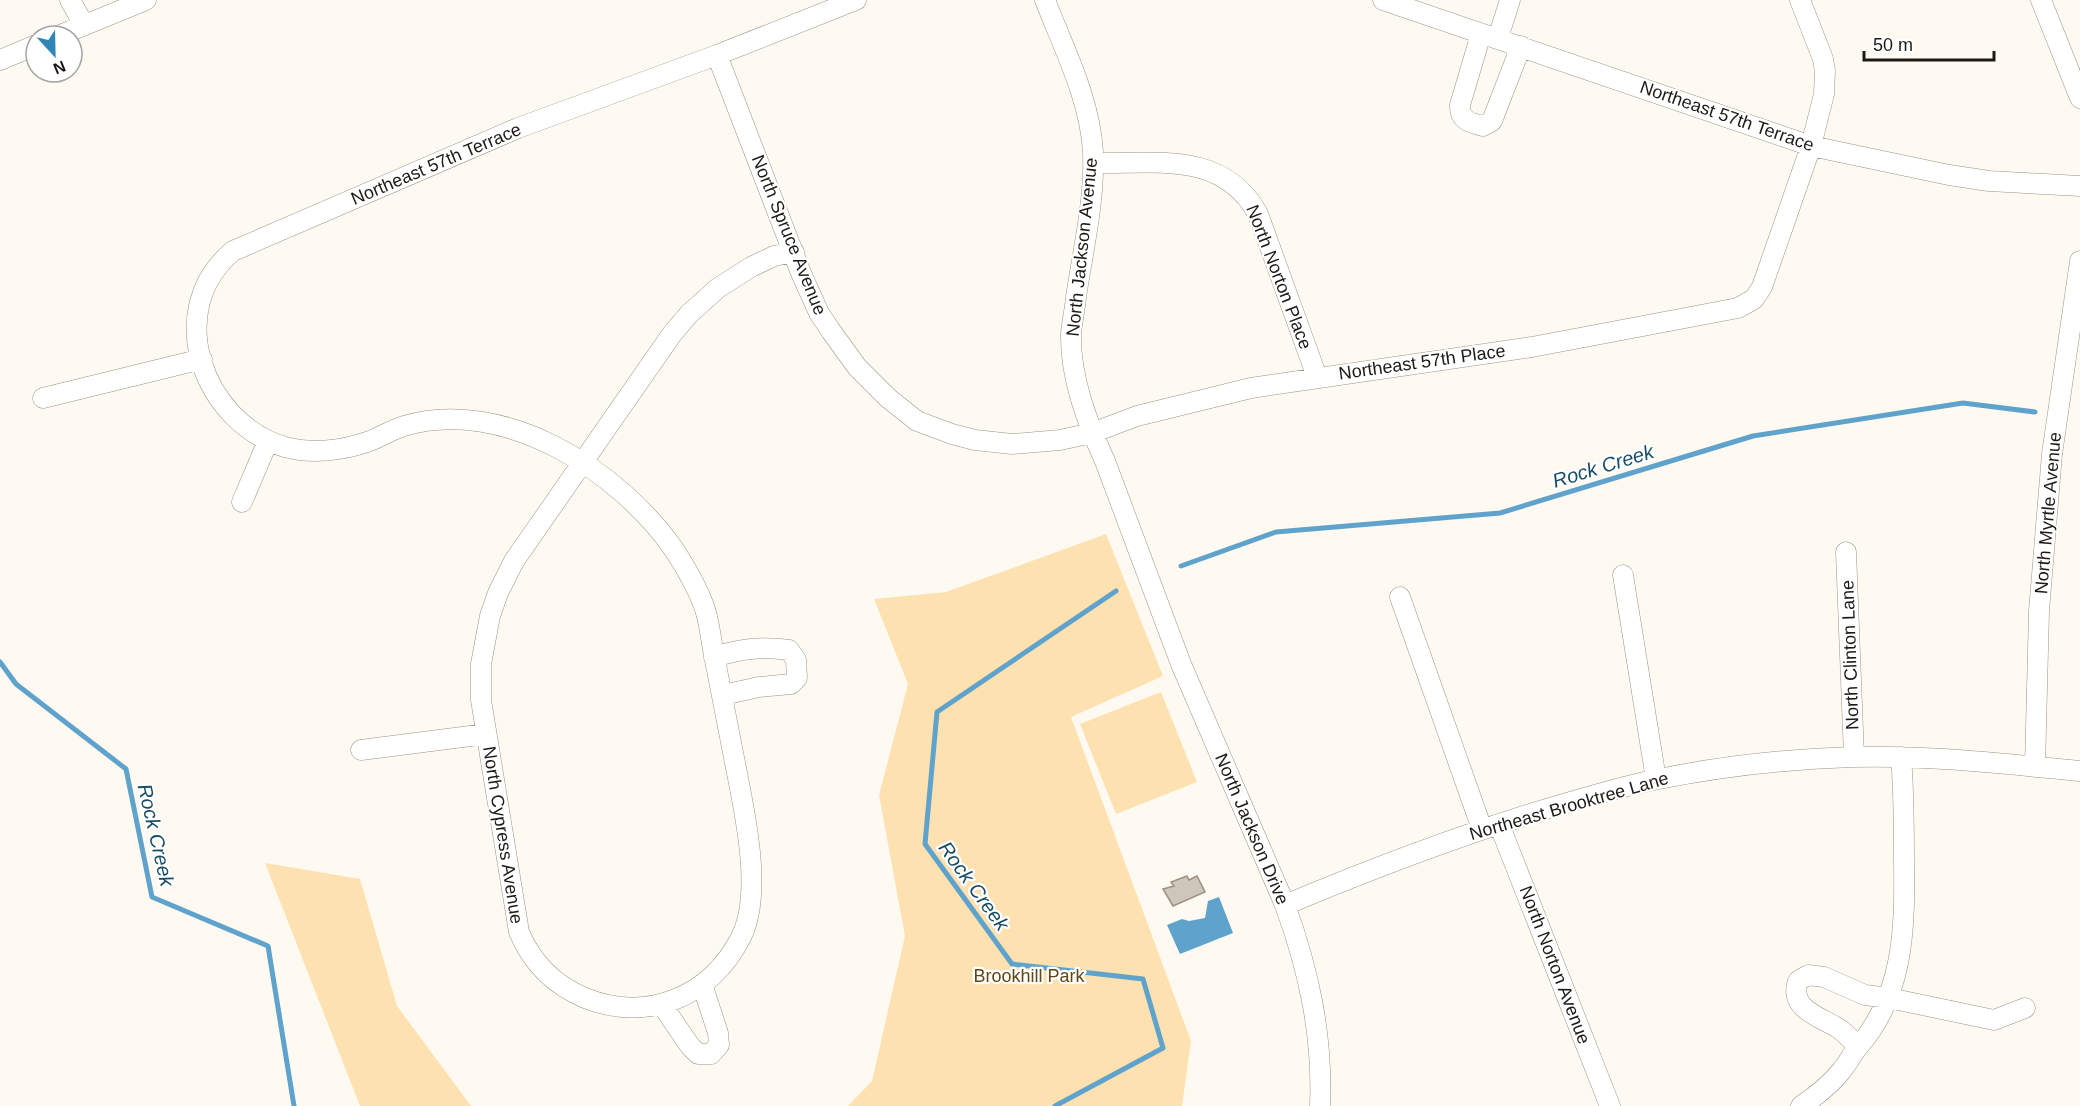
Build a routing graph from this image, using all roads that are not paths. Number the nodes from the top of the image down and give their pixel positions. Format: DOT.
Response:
graph roads {
  1 [pos="69,0"];
  2 [pos="146,0"];
  3 [pos="856,0"];
  4 [pos="1045,0"];
  5 [pos="1383,0"];
  6 [pos="1510,0"];
  7 [pos="1800,0"];
  8 [pos="2041,0"];
  9 [pos="83,24"];
  10 [pos="84,26"];
  11 [pos="1490,36"];
  12 [pos="1521,46"];
  13 [pos="24,50"];
  14 [pos="717,55"];
  15 [pos="0,60"];
  16 [pos="2080,98"];
  17 [pos="1811,146"];
  18 [pos="1093,163"];
  19 [pos="2080,186"];
  20 [pos="794,252"];
  21 [pos="2080,261"];
  22 [pos="202,359"];
  23 [pos="1317,377"];
  24 [pos="43,398"];
  25 [pos="1092,433"];
  26 [pos="268,441"];
  27 [pos="582,462"];
  28 [pos="242,502"];
  29 [pos="1846,552"];
  30 [pos="1143,562"];
  31 [pos="1623,575"];
  32 [pos="1400,597"];
  33 [pos="714,657"];
  34 [pos="723,694"];
  35 [pos="486,734"];
  36 [pos="361,750"];
  37 [pos="1854,757"];
  38 [pos="1901,757"];
  39 [pos="2035,767"];
  40 [pos="2080,771"];
  41 [pos="1656,779"];
  42 [pos="1491,827"];
  43 [pos="1286,905"];
  44 [pos="702,984"];
  45 [pos="1889,998"];
  46 [pos="662,1005"];
  47 [pos="2025,1008"];
  48 [pos="1858,1047"];
  49 [pos="1320,1106"];
  50 [pos="1610,1106"];
  51 [pos="1802,1106"];
  1 -- 9 [label="street"];
  2 -- 10 [label="street"];
  3 -- 14 [label="street, Northeast 57th Terrace"];
  4 -- 18 [label="street, North Jackson Avenue"];
  5 -- 11 [label="street, Northeast 57th Terrace"];
  6 -- 11 [label="street"];
  7 -- 17 [label="street"];
  8 -- 16 [label="street"];
  11 -- 12 [label="street, Northeast 57th Terrace"];
  11 -- 12 [label="street"];
  12 -- 17 [label="street, Northeast 57th Terrace"];
  13 -- 15 [label="street"];
  14 -- 20 [label="street, North Spruce Avenue"];
  14 -- 22 [label="street, Northeast 57th Terrace"];
  17 -- 19 [label="street, Northeast 57th Terrace"];
  17 -- 23 [label="street, Northeast 57th Place"];
  18 -- 23 [label="street, North Norton Place"];
  18 -- 25 [label="street, North Jackson Avenue"];
  20 -- 25 [label="street, North Spruce Avenue"];
  20 -- 27 [label="street, North Cypress Avenue"];
  21 -- 39 [label="street, North Myrtle Avenue"];
  22 -- 24 [label="street"];
  22 -- 26 [label="street, Northeast 57th Terrace"];
  23 -- 25 [label="street, Northeast 57th Place"];
  25 -- 30 [label="street, North Jackson Avenue"];
  26 -- 27 [label="street, Northeast 57th Terrace"];
  26 -- 28 [label="street"];
  27 -- 33 [label="street, Northeast 57th Terrace"];
  27 -- 35 [label="street, North Cypress Avenue"];
  29 -- 37 [label="street, North Clinton Lane"];
  30 -- 43 [label="street, North Jackson Drive"];
  31 -- 41 [label="street"];
  32 -- 42 [label="street, North Norton Avenue"];
  33 -- 34 [label="street, North Cypress Avenue"];
  33 -- 34 [label="street"];
  34 -- 44 [label="street, North Cypress Avenue"];
  35 -- 36 [label="street, North Cypress Avenue"];
  35 -- 46 [label="street, North Cypress Avenue"];
  37 -- 38 [label="street, Northeast Brooktree Lane"];
  37 -- 41 [label="street, Northeast Brooktree Lane"];
  38 -- 39 [label="street, Northeast Brooktree Lane"];
  38 -- 45 [label="street"];
  39 -- 40 [label="street, Northeast Brooktree Lane"];
  41 -- 42 [label="street, Northeast Brooktree Lane"];
  42 -- 43 [label="street, Northeast Brooktree Lane"];
  42 -- 50 [label="street, North Norton Avenue"];
  43 -- 49 [label="street, North Jackson Drive"];
  44 -- 46 [label="street, North Cypress Avenue"];
  44 -- 46 [label="street"];
  45 -- 47 [label="street"];
  45 -- 48 [label="street"];
  45 -- 48 [label="street"];
  48 -- 51 [label="street"];
}
